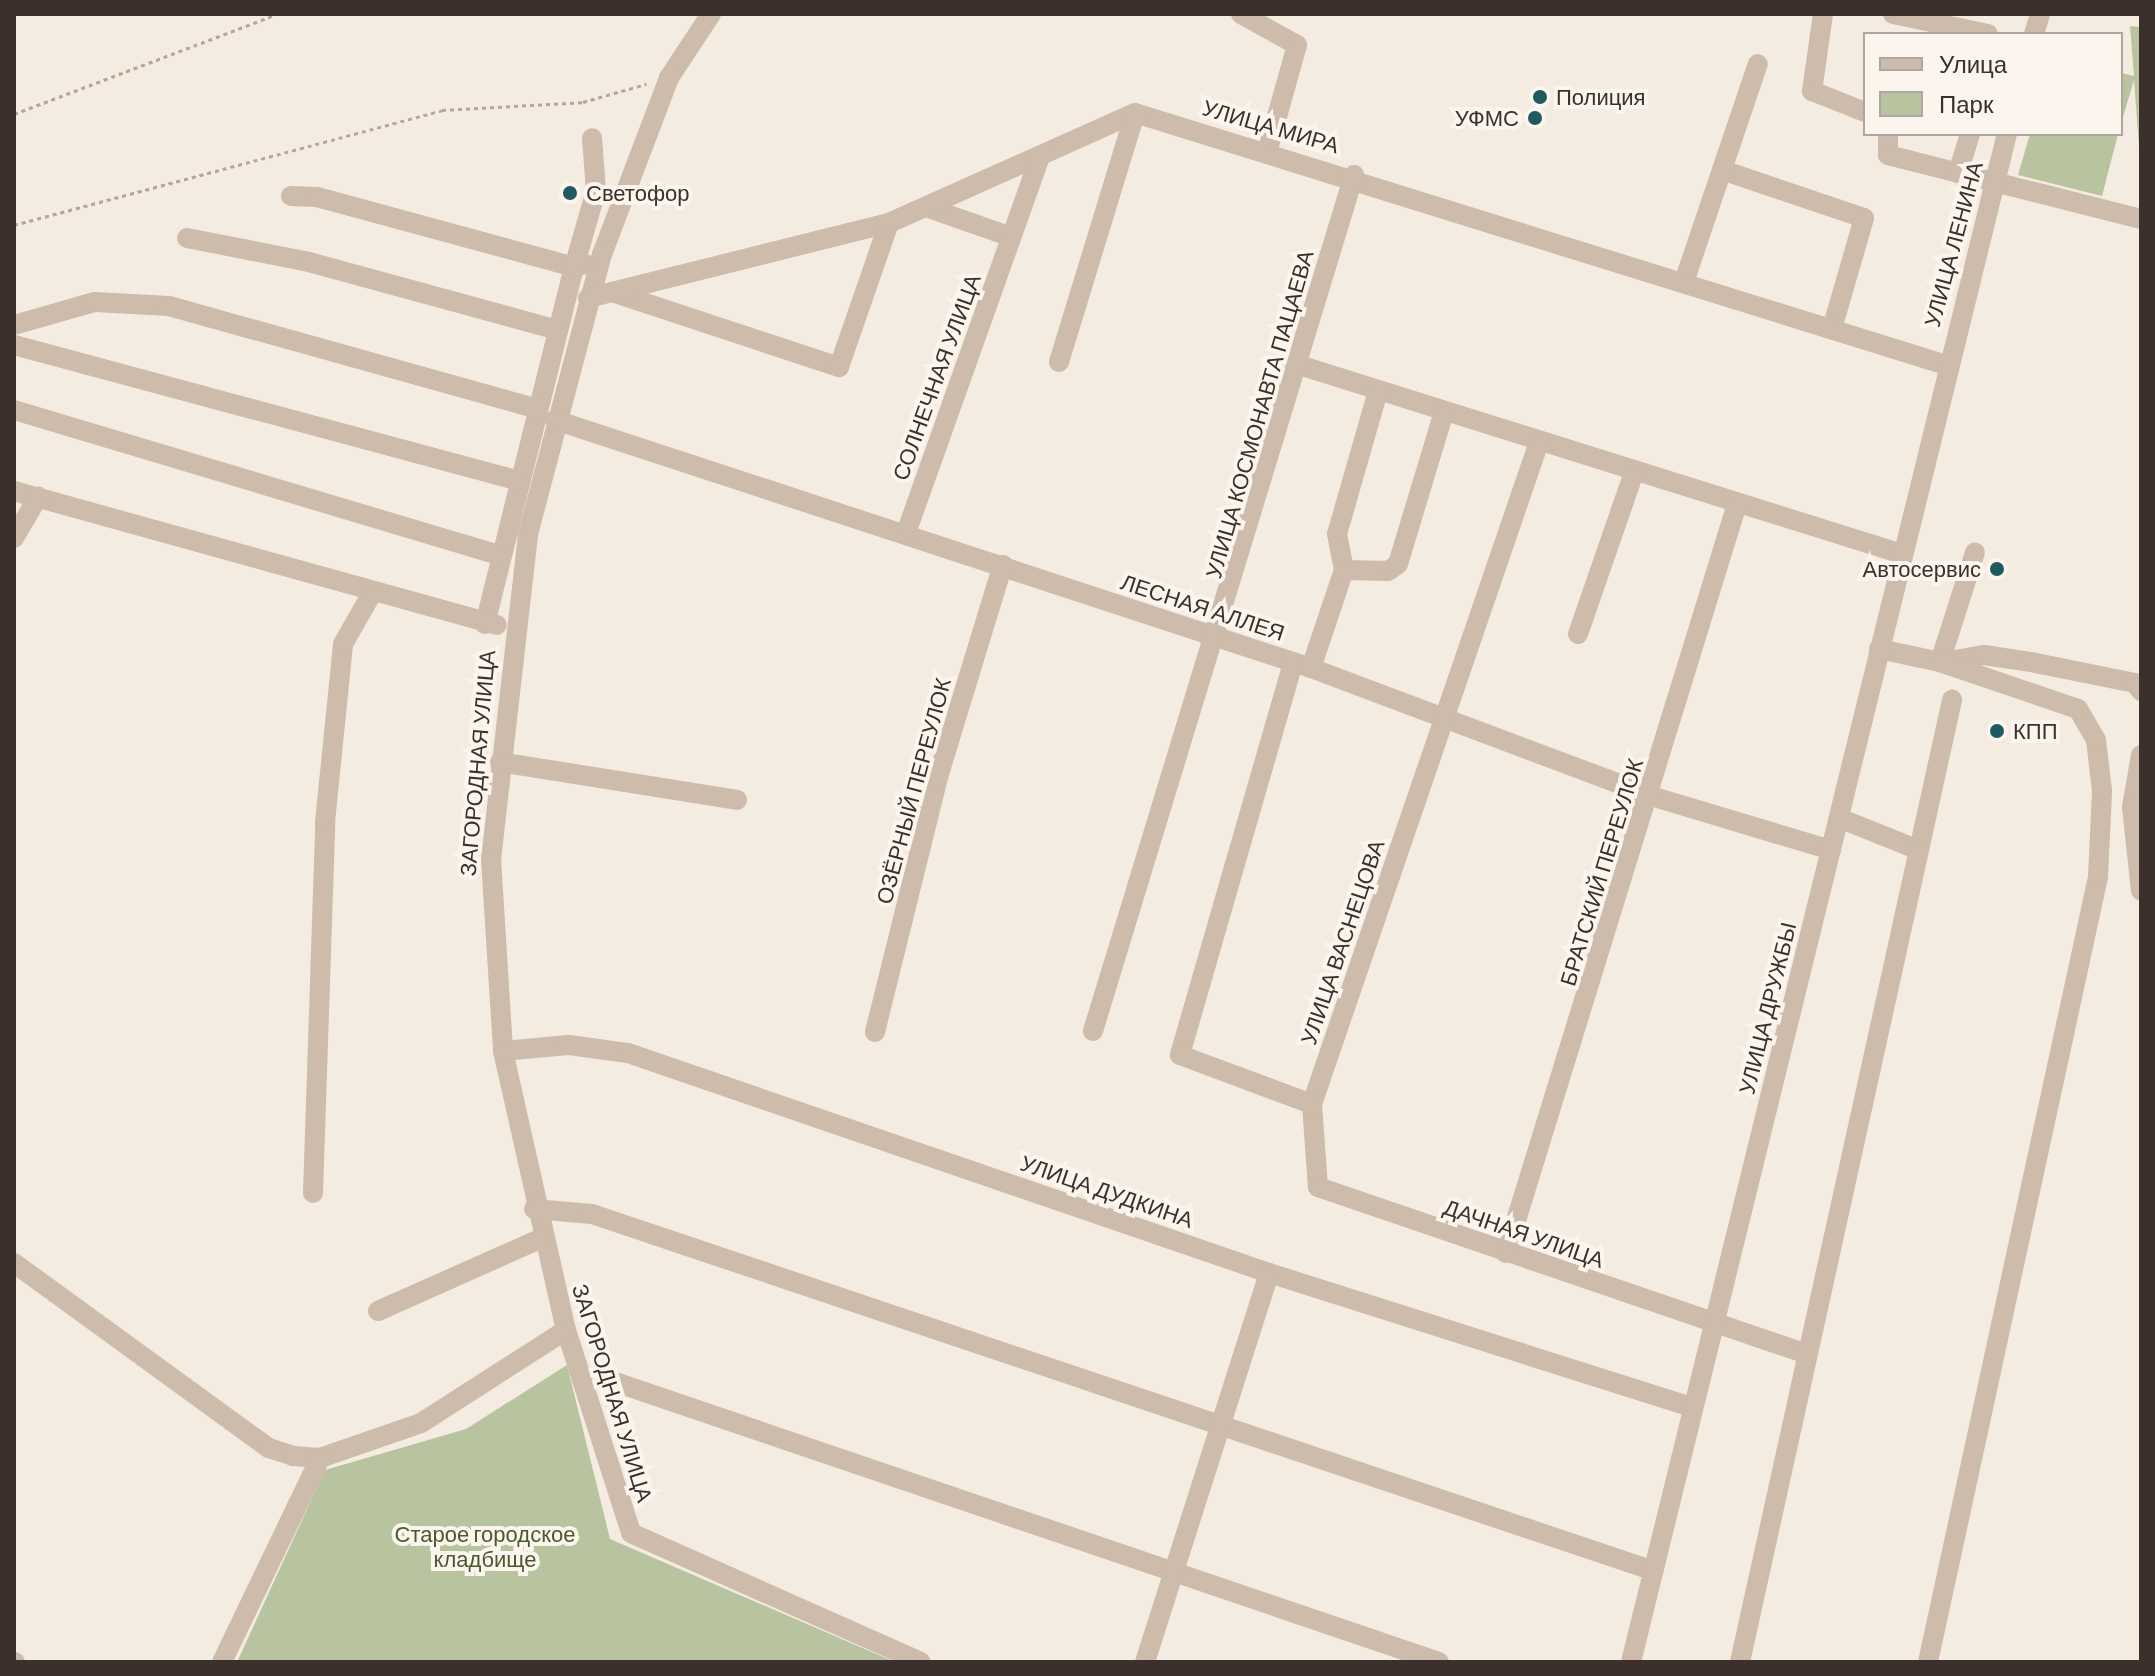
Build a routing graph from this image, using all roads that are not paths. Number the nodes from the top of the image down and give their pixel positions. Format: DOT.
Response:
graph roads {
  1 [pos="711,14"];
  2 [pos="1241,14"];
  3 [pos="1823,14"];
  4 [pos="1893,14"];
  5 [pos="1928,17"];
  6 [pos="1981,32"];
  7 [pos="1758,64"];
  8 [pos="1863,111"];
  9 [pos="1135,113"];
  10 [pos="1888,136"];
  11 [pos="1969,136"];
  12 [pos="2006,136"];
  13 [pos="592,138"];
  14 [pos="1268,149"];
  15 [pos="1040,156"];
  16 [pos="1722,170"];
  17 [pos="1958,173"];
  18 [pos="1354,175"];
  19 [pos="1993,182"];
  20 [pos="291,196"];
  21 [pos="926,207"];
  22 [pos="2141,219"];
  23 [pos="889,223"];
  24 [pos="1011,237"];
  25 [pos="187,238"];
  26 [pos="602,254"];
  27 [pos="574,267"];
  28 [pos="1684,282"];
  29 [pos="615,293"];
  30 [pos="588,298"];
  31 [pos="14,325"];
  32 [pos="1832,329"];
  33 [pos="558,330"];
  34 [pos="14,345"];
  35 [pos="1059,362"];
  36 [pos="1299,365"];
  37 [pos="1946,365"];
  38 [pos="1378,391"];
  39 [pos="14,410"];
  40 [pos="1444,412"];
  41 [pos="547,414"];
  42 [pos="1539,442"];
  43 [pos="1634,472"];
  44 [pos="520,481"];
  45 [pos="14,491"];
  46 [pos="38,497"];
  47 [pos="1737,504"];
  48 [pos="906,533"];
  49 [pos="14,538"];
  50 [pos="1975,552"];
  51 [pos="1902,554"];
  52 [pos="502,556"];
  53 [pos="1003,565"];
  54 [pos="1344,570"];
  55 [pos="371,595"];
  56 [pos="485,624"];
  57 [pos="513,626"];
  58 [pos="1578,634"];
  59 [pos="1218,639"];
  60 [pos="1879,649"];
  61 [pos="1940,662"];
  62 [pos="1302,665"];
  63 [pos="2141,691"];
  64 [pos="1952,700"];
  65 [pos="1450,718"];
  66 [pos="2141,755"];
  67 [pos="500,762"];
  68 [pos="1651,796"];
  69 [pos="737,800"];
  70 [pos="1839,818"];
  71 [pos="2139,848"];
  72 [pos="1831,850"];
  73 [pos="1919,850"];
  74 [pos="2141,891"];
  75 [pos="1093,1031"];
  76 [pos="875,1032"];
  77 [pos="503,1051"];
  78 [pos="1312,1104"];
  79 [pos="1318,1187"];
  80 [pos="313,1193"];
  81 [pos="534,1209"];
  82 [pos="542,1238"];
  83 [pos="1506,1253"];
  84 [pos="14,1263"];
  85 [pos="1269,1273"];
  86 [pos="378,1311"];
  87 [pos="1714,1323"];
  88 [pos="566,1330"];
  89 [pos="1807,1354"];
  90 [pos="618,1383"];
  91 [pos="1692,1407"];
  92 [pos="1220,1426"];
  93 [pos="320,1458"];
  94 [pos="1654,1571"];
  95 [pos="1173,1573"];
  96 [pos="222,1662"];
  97 [pos="921,1662"];
  98 [pos="1145,1662"];
  99 [pos="1439,1662"];
  100 [pos="1631,1662"];
  101 [pos="1740,1662"];
  102 [pos="1928,1662"];
  1 -- 26 [label="street, ЗАГОРОДНАЯ УЛИЦА"];
  2 -- 14 [label="street"];
  3 -- 8 [label="street"];
  4 -- 5 [label="street"];
  5 -- 6 [label="street"];
  7 -- 16 [label="street"];
  9 -- 14 [label="street, УЛИЦА МИРА"];
  9 -- 15 [label="street"];
  9 -- 35 [label="street"];
  10 -- 17 [label="street"];
  11 -- 17 [label="street"];
  12 -- 19 [label="street, УЛИЦА ЛЕНИНА"];
  13 -- 27 [label="street"];
  14 -- 18 [label="street, УЛИЦА МИРА"];
  15 -- 21 [label="street"];
  15 -- 24 [label="street, СОЛНЕЧНАЯ УЛИЦА"];
  16 -- 28 [label="street"];
  16 -- 32 [label="street"];
  17 -- 19 [label="street"];
  18 -- 28 [label="street, УЛИЦА МИРА"];
  18 -- 36 [label="street, УЛИЦА КОСМОНАВТА ПАЦАЕВА"];
  19 -- 22 [label="street"];
  19 -- 37 [label="street, УЛИЦА ЛЕНИНА"];
  20 -- 27 [label="street"];
  21 -- 23 [label="street"];
  21 -- 24 [label="street"];
  23 -- 29 [label="street"];
  23 -- 29 [label="street"];
  24 -- 48 [label="street, СОЛНЕЧНАЯ УЛИЦА"];
  25 -- 33 [label="street"];
  26 -- 27 [label="street"];
  26 -- 30 [label="street, ЗАГОРОДНАЯ УЛИЦА"];
  27 -- 33 [label="street"];
  28 -- 32 [label="street, УЛИЦА МИРА"];
  29 -- 30 [label="street"];
  30 -- 41 [label="street, ЗАГОРОДНАЯ УЛИЦА"];
  31 -- 41 [label="street, ЛЕСНАЯ АЛЛЕЯ"];
  32 -- 37 [label="street, УЛИЦА МИРА"];
  33 -- 41 [label="street"];
  34 -- 44 [label="street"];
  36 -- 38 [label="street"];
  36 -- 59 [label="street, УЛИЦА КОСМОНАВТА ПАЦАЕВА"];
  37 -- 51 [label="street, УЛИЦА ДРУЖБЫ"];
  38 -- 40 [label="street"];
  38 -- 54 [label="street"];
  39 -- 52 [label="street"];
  40 -- 42 [label="street"];
  40 -- 54 [label="street"];
  41 -- 44 [label="street"];
  41 -- 48 [label="street, ЛЕСНАЯ АЛЛЕЯ"];
  41 -- 57 [label="street, ЗАГОРОДНАЯ УЛИЦА"];
  42 -- 43 [label="street"];
  42 -- 65 [label="street, УЛИЦА ВАСНЕЦОВА"];
  43 -- 47 [label="street"];
  43 -- 58 [label="street"];
  44 -- 52 [label="street"];
  45 -- 46 [label="street"];
  46 -- 49 [label="street"];
  46 -- 55 [label="street"];
  47 -- 51 [label="street"];
  47 -- 68 [label="street, БРАТСКИЙ ПЕРЕУЛОК"];
  48 -- 53 [label="street, ЛЕСНАЯ АЛЛЕЯ"];
  50 -- 61 [label="street"];
  51 -- 60 [label="street, УЛИЦА ДРУЖБЫ"];
  52 -- 56 [label="street"];
  53 -- 59 [label="street, ЛЕСНАЯ АЛЛЕЯ"];
  53 -- 76 [label="street, ОЗЁРНЫЙ ПЕРЕУЛОК"];
  54 -- 62 [label="street"];
  55 -- 56 [label="street"];
  55 -- 80 [label="street"];
  56 -- 57 [label="street"];
  57 -- 67 [label="street, ЗАГОРОДНАЯ УЛИЦА"];
  59 -- 62 [label="street, ЛЕСНАЯ АЛЛЕЯ"];
  59 -- 75 [label="street, УЛИЦА КОСМОНАВТА ПАЦАЕВА"];
  60 -- 61 [label="street"];
  60 -- 70 [label="street, УЛИЦА ДРУЖБЫ"];
  61 -- 63 [label="street"];
  61 -- 102 [label="street"];
  62 -- 65 [label="street, ЛЕСНАЯ АЛЛЕЯ"];
  62 -- 78 [label="street"];
  64 -- 73 [label="street"];
  65 -- 68 [label="street, ЛЕСНАЯ АЛЛЕЯ"];
  65 -- 78 [label="street, УЛИЦА ВАСНЕЦОВА"];
  66 -- 71 [label="street"];
  67 -- 69 [label="street"];
  67 -- 77 [label="street, ЗАГОРОДНАЯ УЛИЦА"];
  68 -- 72 [label="street, ЛЕСНАЯ АЛЛЕЯ"];
  68 -- 83 [label="street, БРАТСКИЙ ПЕРЕУЛОК"];
  70 -- 72 [label="street, УЛИЦА ДРУЖБЫ"];
  70 -- 73 [label="street"];
  71 -- 74 [label="street"];
  72 -- 87 [label="street, УЛИЦА ДРУЖБЫ"];
  73 -- 89 [label="street"];
  77 -- 81 [label="street, ЗАГОРОДНАЯ УЛИЦА"];
  77 -- 85 [label="street, УЛИЦА ДУДКИНА"];
  78 -- 79 [label="street, УЛИЦА ВАСНЕЦОВА"];
  79 -- 83 [label="street, ДАЧНАЯ УЛИЦА"];
  81 -- 82 [label="street, ЗАГОРОДНАЯ УЛИЦА"];
  81 -- 92 [label="street"];
  82 -- 86 [label="street"];
  82 -- 88 [label="street, ЗАГОРОДНАЯ УЛИЦА"];
  83 -- 87 [label="street, ДАЧНАЯ УЛИЦА"];
  84 -- 93 [label="street"];
  85 -- 91 [label="street, УЛИЦА ДУДКИНА"];
  85 -- 92 [label="street"];
  87 -- 89 [label="street, ДАЧНАЯ УЛИЦА"];
  87 -- 91 [label="street, УЛИЦА ДРУЖБЫ"];
  88 -- 93 [label="street"];
  88 -- 97 [label="street, ЗАГОРОДНАЯ УЛИЦА"];
  89 -- 101 [label="street"];
  90 -- 95 [label="street"];
  91 -- 94 [label="street, УЛИЦА ДРУЖБЫ"];
  92 -- 94 [label="street"];
  92 -- 95 [label="street"];
  93 -- 96 [label="street"];
  94 -- 100 [label="street, УЛИЦА ДРУЖБЫ"];
  95 -- 98 [label="street"];
  95 -- 99 [label="street"];
}
